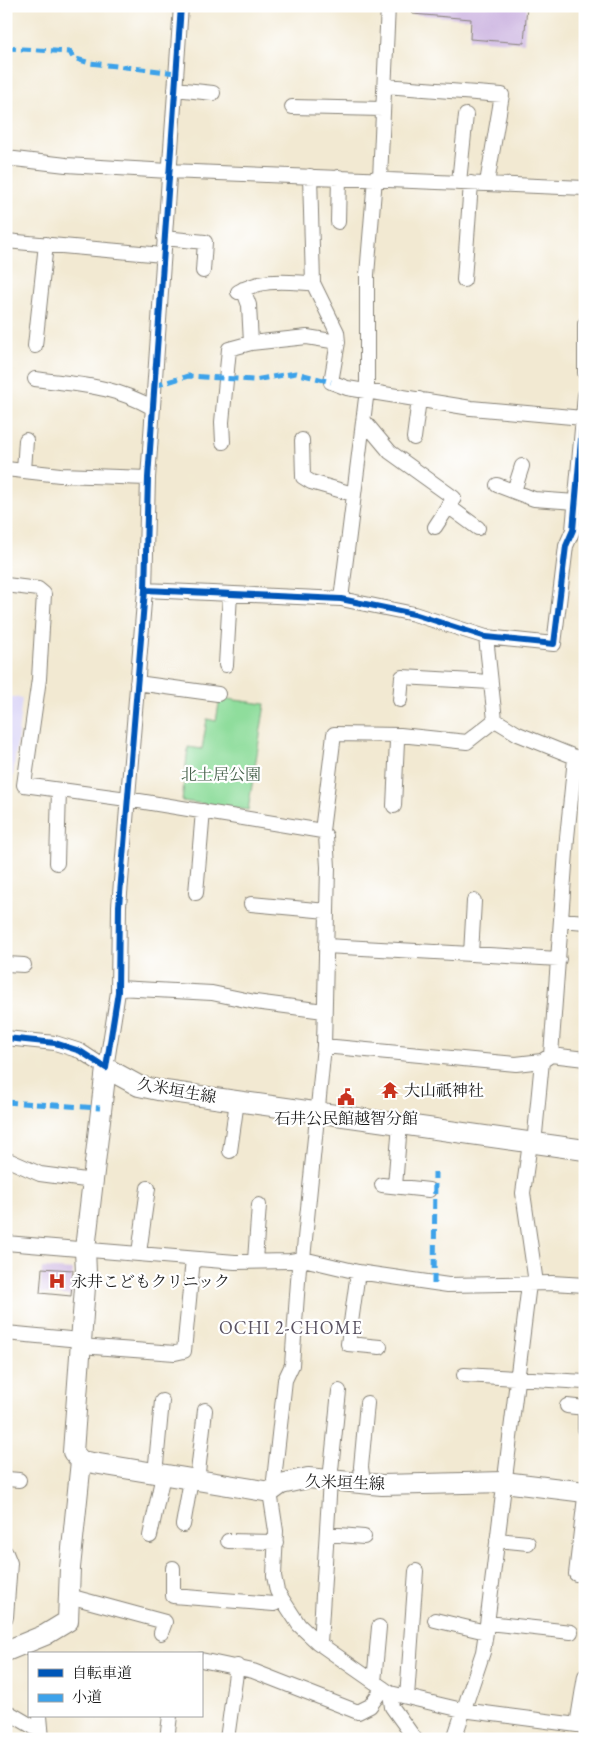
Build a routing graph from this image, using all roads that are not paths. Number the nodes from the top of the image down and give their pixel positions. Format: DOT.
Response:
graph roads {
  1 [pos="181,6"];
  2 [pos="388,6"];
  3 [pos="384,86"];
  4 [pos="175,89"];
  5 [pos="212,92"];
  6 [pos="292,107"];
  7 [pos="383,109"];
  8 [pos="466,115"];
  9 [pos="6,158"];
  10 [pos="169,171"];
  11 [pos="310,176"];
  12 [pos="339,177"];
  13 [pos="378,178"];
  14 [pos="465,182"];
  15 [pos="487,183"];
  16 [pos="585,188"];
  17 [pos="338,222"];
  18 [pos="164,238"];
  19 [pos="6,241"];
  20 [pos="46,244"];
  21 [pos="163,255"];
  22 [pos="203,271"];
  23 [pos="464,280"];
  24 [pos="313,283"];
  25 [pos="585,324"];
  26 [pos="338,342"];
  27 [pos="251,343"];
  28 [pos="35,346"];
  29 [pos="585,374"];
  30 [pos="35,379"];
  31 [pos="367,390"];
  32 [pos="585,395"];
  33 [pos="419,400"];
  34 [pos="153,408"];
  35 [pos="583,418"];
  36 [pos="364,421"];
  37 [pos="414,438"];
  38 [pos="583,439"];
  39 [pos="26,440"];
  40 [pos="302,440"];
  41 [pos="223,442"];
  42 [pos="522,466"];
  43 [pos="6,469"];
  44 [pos="24,471"];
  45 [pos="148,478"];
  46 [pos="497,484"];
  47 [pos="514,491"];
  48 [pos="353,494"];
  49 [pos="576,502"];
  50 [pos="448,506"];
  51 [pos="435,527"];
  52 [pos="478,528"];
  53 [pos="578,536"];
  54 [pos="6,585"];
  55 [pos="145,590"];
  56 [pos="230,594"];
  57 [pos="341,599"];
  58 [pos="486,637"];
  59 [pos="226,665"];
  60 [pos="491,682"];
  61 [pos="137,683"];
  62 [pos="218,694"];
  63 [pos="400,700"];
  64 [pos="495,720"];
  65 [pos="400,735"];
  66 [pos="580,759"];
  67 [pos="59,790"];
  68 [pos="127,799"];
  69 [pos="394,806"];
  70 [pos="203,812"];
  71 [pos="322,831"];
  72 [pos="57,863"];
  73 [pos="196,893"];
  74 [pos="474,900"];
  75 [pos="251,904"];
  76 [pos="327,911"];
  77 [pos="562,920"];
  78 [pos="585,922"];
  79 [pos="326,946"];
  80 [pos="471,954"];
  81 [pos="559,959"];
  82 [pos="6,964"];
  83 [pos="24,965"];
  84 [pos="118,988"];
  85 [pos="324,1011"];
  86 [pos="6,1038"];
  87 [pos="324,1046"];
  88 [pos="547,1058"];
  89 [pos="585,1059"];
  90 [pos="106,1068"];
  91 [pos="237,1101"];
  92 [pos="318,1112"];
  93 [pos="400,1124"];
  94 [pos="532,1143"];
  95 [pos="585,1150"];
  96 [pos="230,1151"];
  97 [pos="8,1160"];
  98 [pos="93,1181"];
  99 [pos="148,1188"];
  100 [pos="429,1190"];
  101 [pos="259,1205"];
  102 [pos="6,1243"];
  103 [pos="85,1248"];
  104 [pos="140,1254"];
  105 [pos="193,1259"];
  106 [pos="303,1259"];
  107 [pos="256,1260"];
  108 [pos="358,1272"];
  109 [pos="532,1284"];
  110 [pos="585,1285"];
  111 [pos="6,1333"];
  112 [pos="80,1343"];
  113 [pos="380,1347"];
  114 [pos="464,1375"];
  115 [pos="517,1377"];
  116 [pos="585,1382"];
  117 [pos="339,1391"];
  118 [pos="162,1401"];
  119 [pos="367,1403"];
  120 [pos="567,1406"];
  121 [pos="585,1408"];
  122 [pos="205,1410"];
  123 [pos="585,1416"];
  124 [pos="585,1430"];
  125 [pos="81,1461"];
  126 [pos="159,1474"];
  127 [pos="330,1480"];
  128 [pos="194,1481"];
  129 [pos="504,1482"];
  130 [pos="362,1483"];
  131 [pos="274,1489"];
  132 [pos="585,1492"];
  133 [pos="585,1497"];
  134 [pos="183,1525"];
  135 [pos="327,1534"];
  136 [pos="150,1536"];
  137 [pos="364,1537"];
  138 [pos="497,1540"];
  139 [pos="228,1541"];
  140 [pos="276,1542"];
  141 [pos="528,1543"];
  142 [pos="6,1553"];
  143 [pos="173,1568"];
  144 [pos="415,1571"];
  145 [pos="585,1574"];
  146 [pos="69,1596"];
  147 [pos="282,1600"];
  148 [pos="6,1617"];
  149 [pos="434,1620"];
  150 [pos="379,1627"];
  151 [pos="487,1628"];
  152 [pos="571,1632"];
  153 [pos="161,1634"];
  154 [pos="320,1644"];
  155 [pos="34,1647"];
  156 [pos="6,1650"];
  157 [pos="202,1660"];
  158 [pos="237,1666"];
  159 [pos="585,1676"];
  160 [pos="382,1687"];
  161 [pos="407,1698"];
  162 [pos="462,1710"];
  163 [pos="6,1711"];
  164 [pos="170,1718"];
  165 [pos="581,1726"];
  166 [pos="41,1727"];
  167 [pos="167,1739"];
  168 [pos="227,1739"];
  169 [pos="415,1739"];
  170 [pos="454,1739"];
  1 -- 4 [label="street"];
  2 -- 3 [label="street"];
  3 -- 7 [label="street"];
  3 -- 15 [label="street"];
  4 -- 5 [label="street"];
  4 -- 10 [label="street"];
  6 -- 7 [label="street"];
  7 -- 13 [label="street"];
  8 -- 14 [label="street"];
  9 -- 10 [label="street"];
  10 -- 11 [label="street"];
  10 -- 18 [label="street"];
  11 -- 12 [label="street"];
  11 -- 24 [label="street"];
  12 -- 13 [label="street"];
  12 -- 17 [label="street"];
  13 -- 14 [label="street"];
  13 -- 31 [label="street"];
  14 -- 15 [label="street"];
  14 -- 23 [label="street"];
  15 -- 16 [label="street"];
  18 -- 21 [label="street"];
  18 -- 22 [label="street"];
  19 -- 20 [label="street"];
  20 -- 21 [label="street"];
  20 -- 28 [label="street"];
  21 -- 34 [label="street"];
  24 -- 26 [label="street"];
  24 -- 27 [label="street"];
  25 -- 29 [label="street"];
  26 -- 27 [label="street"];
  26 -- 31 [label="street"];
  27 -- 41 [label="street"];
  30 -- 34 [label="street"];
  31 -- 33 [label="street"];
  31 -- 36 [label="street"];
  32 -- 35 [label="street"];
  33 -- 35 [label="street"];
  33 -- 37 [label="street"];
  34 -- 45 [label="street"];
  35 -- 38 [label="street"];
  36 -- 48 [label="street"];
  36 -- 50 [label="street"];
  38 -- 49 [label="street"];
  39 -- 44 [label="street"];
  40 -- 48 [label="street"];
  42 -- 47 [label="street"];
  43 -- 44 [label="street"];
  44 -- 45 [label="street"];
  45 -- 55 [label="street"];
  46 -- 47 [label="street"];
  47 -- 49 [label="street"];
  48 -- 57 [label="street"];
  49 -- 53 [label="street"];
  50 -- 51 [label="street"];
  50 -- 52 [label="street"];
  53 -- 58 [label="street"];
  54 -- 67 [label="street"];
  55 -- 56 [label="street"];
  55 -- 61 [label="street"];
  56 -- 57 [label="street"];
  56 -- 59 [label="street"];
  57 -- 58 [label="street"];
  58 -- 60 [label="street"];
  60 -- 63 [label="street"];
  60 -- 64 [label="street"];
  61 -- 62 [label="street"];
  61 -- 68 [label="street"];
  64 -- 65 [label="street"];
  64 -- 66 [label="street"];
  65 -- 69 [label="street"];
  65 -- 71 [label="street"];
  66 -- 77 [label="street"];
  67 -- 68 [label="street"];
  67 -- 72 [label="street"];
  68 -- 70 [label="street"];
  68 -- 84 [label="street"];
  70 -- 71 [label="street"];
  70 -- 73 [label="street"];
  71 -- 76 [label="street"];
  74 -- 80 [label="street"];
  75 -- 76 [label="street"];
  76 -- 79 [label="street"];
  77 -- 78 [label="street"];
  77 -- 81 [label="street"];
  79 -- 80 [label="street"];
  79 -- 85 [label="street"];
  80 -- 81 [label="street"];
  81 -- 88 [label="street"];
  82 -- 83 [label="street"];
  84 -- 85 [label="street"];
  84 -- 90 [label="street"];
  85 -- 87 [label="street"];
  86 -- 90 [label="street"];
  87 -- 88 [label="street"];
  87 -- 92 [label="street"];
  88 -- 89 [label="street"];
  88 -- 94 [label="street"];
  90 -- 91 [label="main road, 久米垣生線"];
  90 -- 98 [label="main road"];
  91 -- 92 [label="main road, 久米垣生線"];
  91 -- 96 [label="street"];
  92 -- 93 [label="main road, 久米垣生線"];
  92 -- 106 [label="street"];
  93 -- 94 [label="main road, 久米垣生線"];
  93 -- 100 [label="street"];
  94 -- 95 [label="main road, 久米垣生線"];
  94 -- 109 [label="street"];
  97 -- 98 [label="street"];
  98 -- 103 [label="main road"];
  99 -- 104 [label="street"];
  101 -- 107 [label="street"];
  102 -- 103 [label="street"];
  103 -- 104 [label="street"];
  103 -- 112 [label="main road"];
  104 -- 105 [label="street"];
  105 -- 107 [label="street"];
  105 -- 112 [label="street"];
  106 -- 107 [label="street"];
  106 -- 108 [label="street"];
  106 -- 131 [label="street"];
  108 -- 109 [label="street"];
  108 -- 113 [label="street"];
  109 -- 110 [label="street"];
  109 -- 115 [label="street"];
  111 -- 112 [label="street"];
  112 -- 125 [label="main road"];
  114 -- 115 [label="street"];
  115 -- 116 [label="street"];
  115 -- 129 [label="street"];
  117 -- 127 [label="street"];
  118 -- 126 [label="street"];
  119 -- 130 [label="street"];
  120 -- 121 [label="street"];
  122 -- 128 [label="street"];
  123 -- 124 [label="street"];
  125 -- 126 [label="main road, 久米垣生線"];
  125 -- 146 [label="main road"];
  126 -- 128 [label="main road, 久米垣生線"];
  126 -- 136 [label="street"];
  127 -- 130 [label="main road, 久米垣生線"];
  127 -- 131 [label="main road, 久米垣生線"];
  127 -- 135 [label="street"];
  128 -- 131 [label="main road, 久米垣生線"];
  128 -- 134 [label="street"];
  129 -- 130 [label="main road, 久米垣生線"];
  129 -- 132 [label="main road, 久米垣生線"];
  129 -- 138 [label="street"];
  131 -- 140 [label="street"];
  133 -- 145 [label="street"];
  135 -- 137 [label="street"];
  135 -- 154 [label="street"];
  138 -- 141 [label="street"];
  138 -- 151 [label="street"];
  139 -- 140 [label="street"];
  140 -- 147 [label="street"];
  142 -- 148 [label="street"];
  143 -- 147 [label="street"];
  144 -- 161 [label="street"];
  146 -- 153 [label="street"];
  146 -- 155 [label="main road"];
  147 -- 154 [label="street"];
  149 -- 151 [label="street"];
  150 -- 160 [label="street"];
  151 -- 152 [label="street"];
  151 -- 162 [label="street"];
  154 -- 160 [label="street"];
  155 -- 156 [label="main road"];
  157 -- 158 [label="street"];
  158 -- 160 [label="street"];
  158 -- 168 [label="street"];
  159 -- 165 [label="street"];
  160 -- 161 [label="street"];
  160 -- 169 [label="street"];
  161 -- 162 [label="street"];
  162 -- 165 [label="street"];
  162 -- 170 [label="street"];
  163 -- 166 [label="street"];
  164 -- 167 [label="street"];
}
